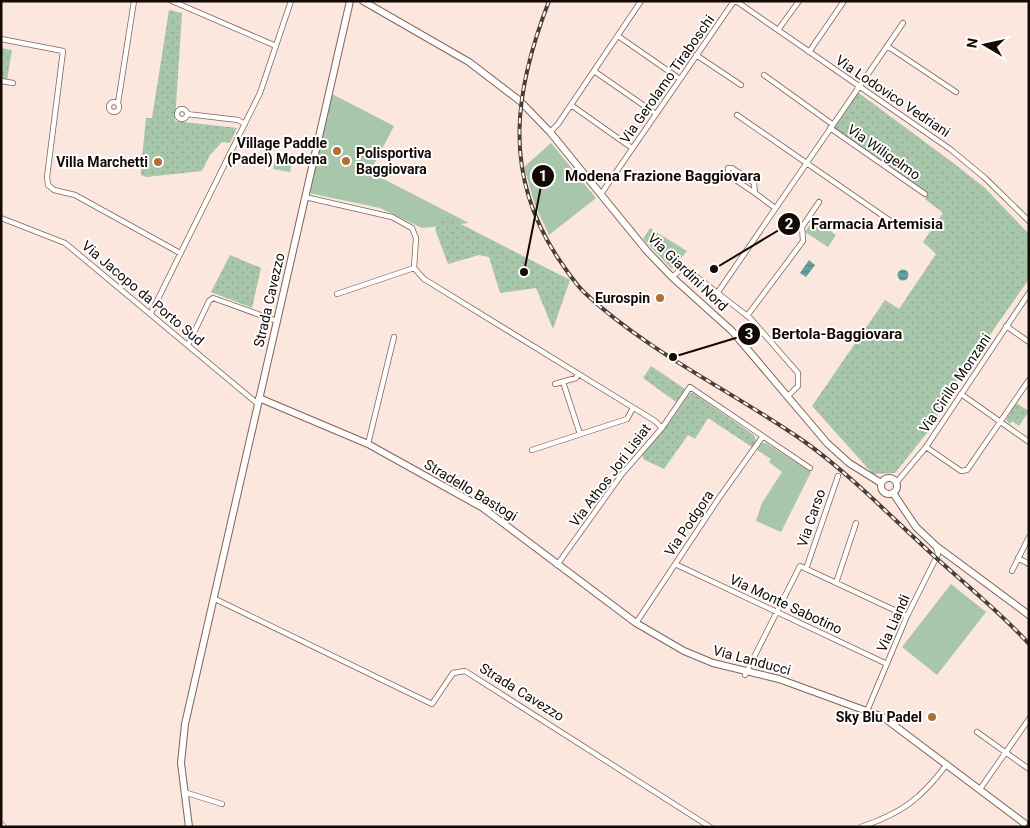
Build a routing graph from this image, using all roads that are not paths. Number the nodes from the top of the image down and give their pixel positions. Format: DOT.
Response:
graph roads {
  1 [pos="134,1"];
  2 [pos="172,1"];
  3 [pos="180,1"];
  4 [pos="193,1"];
  5 [pos="291,1"];
  6 [pos="641,1"];
  7 [pos="735,1"];
  8 [pos="799,1"];
  9 [pos="844,1"];
  10 [pos="367,2"];
  11 [pos="349,4"];
  12 [pos="187,6"];
  13 [pos="904,23"];
  14 [pos="778,30"];
  15 [pos="618,36"];
  16 [pos="1,39"];
  17 [pos="276,46"];
  18 [pos="887,46"];
  19 [pos="809,52"];
  20 [pos="696,54"];
  21 [pos="594,71"];
  22 [pos="764,75"];
  23 [pos="680,79"];
  24 [pos="1,81"];
  25 [pos="13,83"];
  26 [pos="742,85"];
  27 [pos="858,86"];
  28 [pos="956,92"];
  29 [pos="116,102"];
  30 [pos="571,105"];
  31 [pos="187,114"];
  32 [pos="656,114"];
  33 [pos="737,115"];
  34 [pos="245,124"];
  35 [pos="831,126"];
  36 [pos="550,132"];
  37 [pos="632,148"];
  38 [pos="806,163"];
  39 [pos="755,193"];
  40 [pos="601,194"];
  41 [pos="925,194"];
  42 [pos="305,197"];
  43 [pos="819,202"];
  44 [pos="775,208"];
  45 [pos="1,218"];
  46 [pos="889,220"];
  47 [pos="1029,221"];
  48 [pos="180,254"];
  49 [pos="414,268"];
  50 [pos="672,277"];
  51 [pos="718,292"];
  52 [pos="1029,293"];
  53 [pos="337,294"];
  54 [pos="151,313"];
  55 [pos="747,316"];
  56 [pos="277,322"];
  57 [pos="1006,326"];
  58 [pos="394,337"];
  59 [pos="1029,342"];
  60 [pos="188,345"];
  61 [pos="578,374"];
  62 [pos="1029,380"];
  63 [pos="563,382"];
  64 [pos="555,384"];
  65 [pos="960,394"];
  66 [pos="788,396"];
  67 [pos="259,401"];
  68 [pos="633,408"];
  69 [pos="1000,422"];
  70 [pos="662,428"];
  71 [pos="580,434"];
  72 [pos="763,436"];
  73 [pos="1029,442"];
  74 [pos="368,444"];
  75 [pos="926,447"];
  76 [pos="532,450"];
  77 [pos="810,468"];
  78 [pos="838,476"];
  79 [pos="881,483"];
  80 [pos="896,483"];
  81 [pos="893,493"];
  82 [pos="856,522"];
  83 [pos="1029,537"];
  84 [pos="936,546"];
  85 [pos="1018,558"];
  86 [pos="675,564"];
  87 [pos="1029,564"];
  88 [pos="557,565"];
  89 [pos="806,569"];
  90 [pos="1012,571"];
  91 [pos="836,583"];
  92 [pos="213,598"];
  93 [pos="776,611"];
  94 [pos="907,616"];
  95 [pos="1029,616"];
  96 [pos="636,623"];
  97 [pos="887,664"];
  98 [pos="746,673"];
  99 [pos="867,711"];
  100 [pos="1028,722"];
  101 [pos="977,732"];
  102 [pos="1006,753"];
  103 [pos="947,764"];
  104 [pos="1029,769"];
  105 [pos="980,789"];
  106 [pos="184,792"];
  107 [pos="222,804"];
  108 [pos="1025,823"];
  109 [pos="189,827"];
  110 [pos="710,827"];
  111 [pos="862,827"];
  1 -- 29 [label="street"];
  2 -- 12 [label="street"];
  3 -- 12 [label="street"];
  4 -- 12 [label="street"];
  5 -- 17 [label="street"];
  6 -- 15 [label="street"];
  7 -- 14 [label="street, Via Lodovico Vedriani"];
  7 -- 20 [label="street, Via Gerolamo Tiraboschi"];
  8 -- 14 [label="street"];
  9 -- 19 [label="street"];
  10 -- 11 [label="street, Strada Cavezzo"];
  10 -- 36 [label="street, Via Giardini Nord"];
  11 -- 42 [label="street, Strada Cavezzo"];
  12 -- 17 [label="street"];
  13 -- 18 [label="street"];
  14 -- 19 [label="street, Via Lodovico Vedriani"];
  15 -- 21 [label="street"];
  15 -- 23 [label="street"];
  16 -- 48 [label="street"];
  17 -- 34 [label="street"];
  18 -- 27 [label="street"];
  18 -- 28 [label="street"];
  19 -- 27 [label="street, Via Lodovico Vedriani"];
  20 -- 23 [label="street, Via Gerolamo Tiraboschi"];
  20 -- 26 [label="street"];
  21 -- 30 [label="street"];
  21 -- 32 [label="street"];
  22 -- 35 [label="street, Via Wiligelmo"];
  23 -- 32 [label="street, Via Gerolamo Tiraboschi"];
  24 -- 25 [label="street"];
  27 -- 35 [label="street"];
  27 -- 47 [label="street, Via Lodovico Vedriani"];
  30 -- 36 [label="street"];
  30 -- 37 [label="street"];
  31 -- 34 [label="street"];
  32 -- 37 [label="street, Via Gerolamo Tiraboschi"];
  33 -- 38 [label="street"];
  34 -- 48 [label="street"];
  35 -- 38 [label="street"];
  35 -- 41 [label="street, Via Wiligelmo"];
  36 -- 40 [label="street, Via Giardini Nord"];
  37 -- 40 [label="street, Via Gerolamo Tiraboschi"];
  38 -- 44 [label="street"];
  38 -- 46 [label="street"];
  39 -- 39 [label="street"];
  39 -- 44 [label="street"];
  40 -- 50 [label="street, Via Giardini Nord"];
  42 -- 49 [label="street"];
  42 -- 56 [label="street, Strada Cavezzo"];
  43 -- 55 [label="street"];
  44 -- 51 [label="street"];
  45 -- 54 [label="street, Via Jacopo da Porto Sud"];
  48 -- 54 [label="street"];
  49 -- 53 [label="street"];
  49 -- 61 [label="street, Via Athos Jori Lisiat"];
  50 -- 51 [label="street"];
  50 -- 66 [label="street, Via Giardini Nord"];
  51 -- 55 [label="street"];
  52 -- 57 [label="street, Via Cirillo Monzani"];
  54 -- 60 [label="street, Via Jacopo da Porto Sud"];
  55 -- 66 [label="street"];
  56 -- 60 [label="street"];
  56 -- 67 [label="street, Strada Cavezzo"];
  57 -- 59 [label="street"];
  57 -- 65 [label="street, Via Cirillo Monzani"];
  58 -- 74 [label="street"];
  60 -- 67 [label="street, Via Jacopo da Porto Sud"];
  61 -- 63 [label="street"];
  61 -- 68 [label="street, Via Athos Jori Lisiat"];
  62 -- 69 [label="street"];
  63 -- 64 [label="street"];
  63 -- 71 [label="street"];
  65 -- 69 [label="street"];
  65 -- 75 [label="street, Via Cirillo Monzani"];
  66 -- 79 [label="street, Via Giardini Nord"];
  67 -- 74 [label="street, Stradello Bastogi"];
  67 -- 92 [label="street, Strada Cavezzo"];
  68 -- 70 [label="street, Via Athos Jori Lisiat"];
  68 -- 71 [label="street, Via Athos Jori Lisiat"];
  69 -- 73 [label="street"];
  69 -- 75 [label="street"];
  70 -- 72 [label="street"];
  70 -- 88 [label="street, Via Athos Jori Lisiat"];
  71 -- 76 [label="street, Via Athos Jori Lisiat"];
  72 -- 77 [label="street"];
  72 -- 86 [label="street, Via Podgora"];
  74 -- 88 [label="street, Stradello Bastogi"];
  75 -- 80 [label="street, Via Cirillo Monzani"];
  78 -- 89 [label="street, Via Carso"];
  79 -- 80 [label="street"];
  79 -- 81 [label="street, Via Giardini Nord"];
  80 -- 81 [label="street"];
  81 -- 84 [label="street, Via Giardini Nord"];
  82 -- 91 [label="street"];
  83 -- 85 [label="street"];
  84 -- 94 [label="street, Via Liandi"];
  84 -- 95 [label="street, Via Giardini Nord"];
  85 -- 87 [label="street"];
  85 -- 90 [label="street"];
  86 -- 93 [label="street, Via Monte Sabotino"];
  86 -- 96 [label="street, Via Podgora"];
  88 -- 96 [label="street, Via Landucci"];
  89 -- 91 [label="street"];
  89 -- 93 [label="street, Via Carso"];
  91 -- 94 [label="street"];
  92 -- 106 [label="street, Strada Cavezzo"];
  92 -- 110 [label="street, Strada Cavezzo"];
  93 -- 97 [label="street, Via Monte Sabotino"];
  93 -- 98 [label="street, Via Carso"];
  94 -- 97 [label="street, Via Liandi"];
  96 -- 98 [label="street, Via Landucci"];
  97 -- 99 [label="street, Via Liandi"];
  98 -- 99 [label="street, Via Landucci"];
  99 -- 103 [label="street, Via Landucci"];
  100 -- 102 [label="street"];
  101 -- 102 [label="street"];
  102 -- 104 [label="street"];
  102 -- 105 [label="street"];
  103 -- 105 [label="street, Via Landucci"];
  103 -- 111 [label="street"];
  105 -- 108 [label="street, Via Landucci"];
  106 -- 107 [label="street"];
  106 -- 109 [label="street, Strada Cavezzo"];
}
